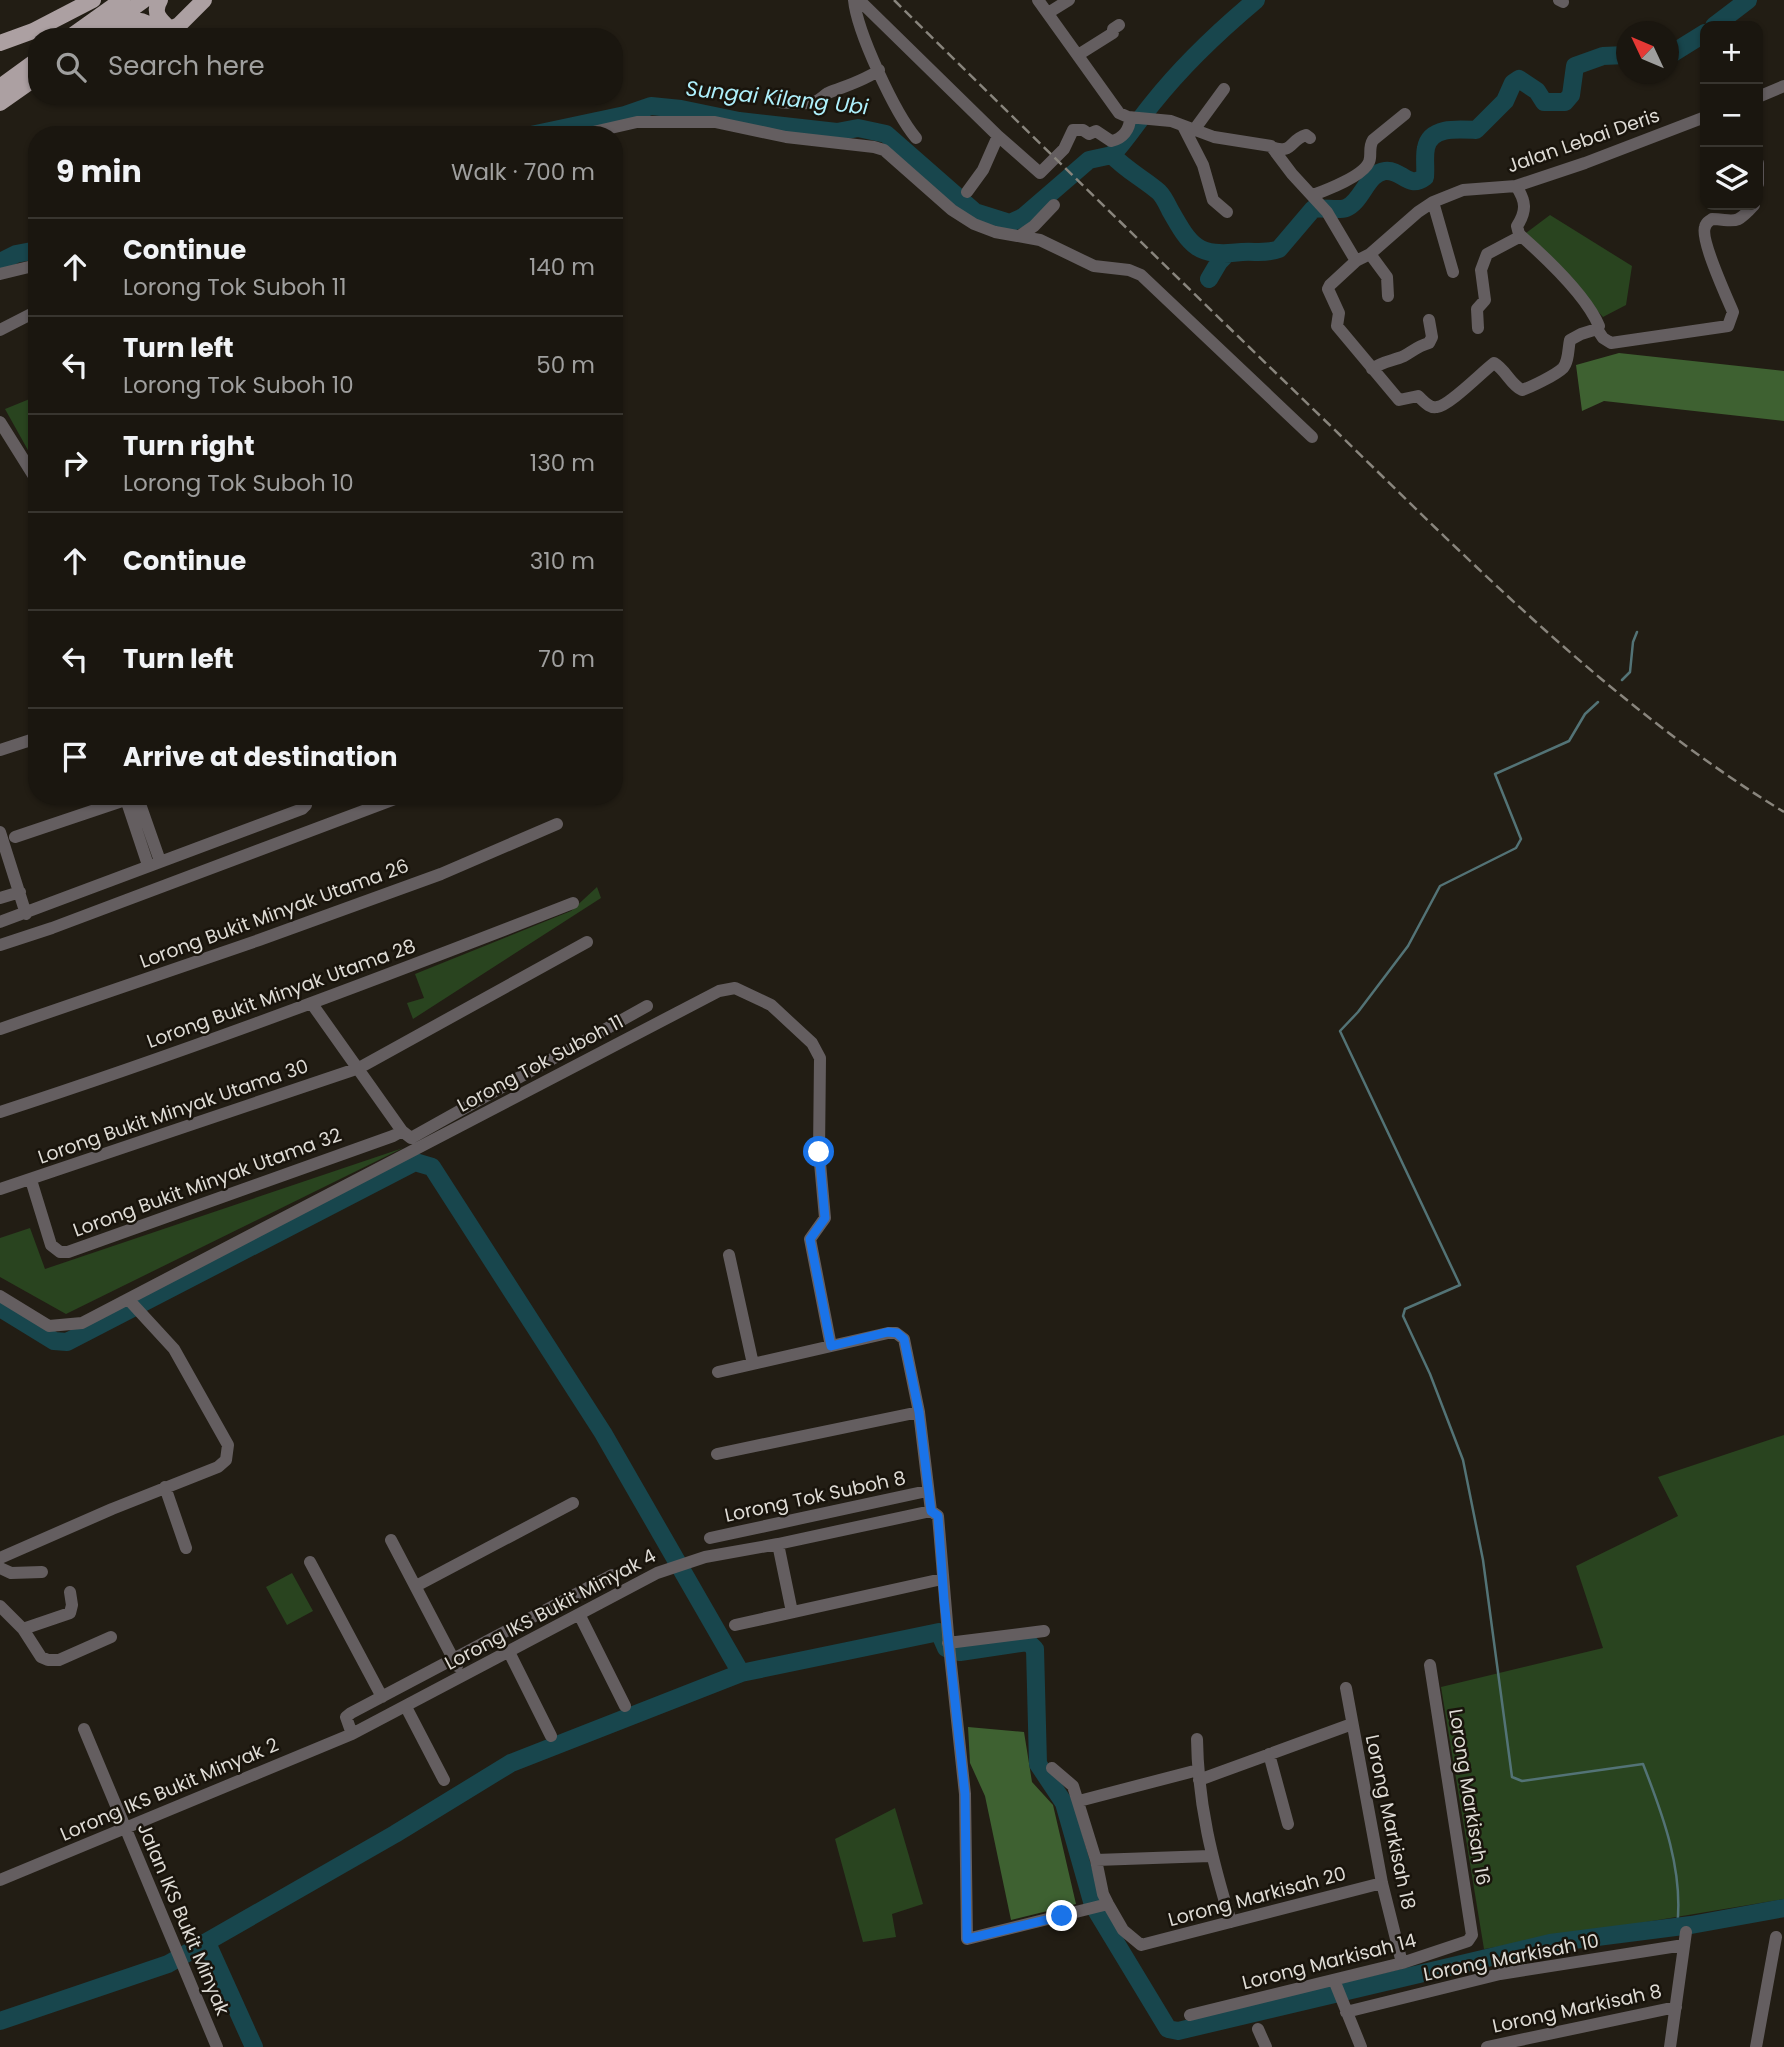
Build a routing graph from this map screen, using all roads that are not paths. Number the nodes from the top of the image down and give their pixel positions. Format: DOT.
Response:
graph roads {
  1 [pos="93,0"];
  2 [pos="122,0"];
  3 [pos="144,0"];
  4 [pos="160,0"];
  5 [pos="204,0"];
  6 [pos="856,0"];
  7 [pos="1038,0"];
  8 [pos="1069,0"];
  9 [pos="1048,13"];
  10 [pos="1119,25"];
  11 [pos="107,27"];
  12 [pos="39,28"];
  13 [pos="83,28"];
  14 [pos="159,28"];
  15 [pos="169,28"];
  16 [pos="172,28"];
  17 [pos="28,33"];
  18 [pos="0,43"];
  19 [pos="1078,55"];
  20 [pos="28,67"];
  21 [pos="879,70"];
  22 [pos="28,83"];
  23 [pos="0,86"];
  24 [pos="1784,86"];
  25 [pos="1224,89"];
  26 [pos="1763,95"];
  27 [pos="779,102"];
  28 [pos="0,103"];
  29 [pos="1405,114"];
  30 [pos="1131,118"];
  31 [pos="1700,119"];
  32 [pos="619,126"];
  33 [pos="1189,128"];
  34 [pos="998,136"];
  35 [pos="916,138"];
  36 [pos="1310,138"];
  37 [pos="1271,146"];
  38 [pos="1516,186"];
  39 [pos="968,192"];
  40 [pos="1315,197"];
  41 [pos="1433,202"];
  42 [pos="1054,205"];
  43 [pos="1748,210"];
  44 [pos="1227,212"];
  45 [pos="1021,235"];
  46 [pos="1521,236"];
  47 [pos="1370,254"];
  48 [pos="1356,261"];
  49 [pos="28,267"];
  50 [pos="1453,272"];
  51 [pos="0,274"];
  52 [pos="1388,296"];
  53 [pos="28,316"];
  54 [pos="1429,320"];
  55 [pos="1478,328"];
  56 [pos="1597,329"];
  57 [pos="0,330"];
  58 [pos="1373,369"];
  59 [pos="0,422"];
  60 [pos="1312,438"];
  61 [pos="28,461"];
  62 [pos="28,741"];
  63 [pos="0,750"];
  64 [pos="112,805"];
  65 [pos="132,805"];
  66 [pos="298,805"];
  67 [pos="379,805"];
  68 [pos="557,824"];
  69 [pos="0,832"];
  70 [pos="15,837"];
  71 [pos="154,863"];
  72 [pos="20,892"];
  73 [pos="0,898"];
  74 [pos="573,903"];
  75 [pos="26,914"];
  76 [pos="0,922"];
  77 [pos="33,935"];
  78 [pos="587,942"];
  79 [pos="0,945"];
  80 [pos="312,1004"];
  81 [pos="647,1006"];
  82 [pos="0,1029"];
  83 [pos="359,1068"];
  84 [pos="0,1112"];
  85 [pos="402,1130"];
  86 [pos="32,1180"];
  87 [pos="0,1189"];
  88 [pos="729,1255"];
  89 [pos="0,1296"];
  90 [pos="133,1304"];
  91 [pos="831,1346"];
  92 [pos="753,1364"];
  93 [pos="718,1372"];
  94 [pos="919,1412"];
  95 [pos="717,1454"];
  96 [pos="165,1487"];
  97 [pos="927,1491"];
  98 [pos="573,1503"];
  99 [pos="934,1513"];
  100 [pos="710,1538"];
  101 [pos="391,1540"];
  102 [pos="778,1544"];
  103 [pos="186,1548"];
  104 [pos="0,1558"];
  105 [pos="310,1562"];
  106 [pos="0,1568"];
  107 [pos="42,1572"];
  108 [pos="612,1575"];
  109 [pos="942,1579"];
  110 [pos="416,1586"];
  111 [pos="70,1592"];
  112 [pos="0,1606"];
  113 [pos="792,1612"];
  114 [pos="579,1614"];
  115 [pos="735,1625"];
  116 [pos="23,1629"];
  117 [pos="1044,1631"];
  118 [pos="111,1637"];
  119 [pos="949,1648"];
  120 [pos="509,1652"];
  121 [pos="454,1659"];
  122 [pos="1430,1665"];
  123 [pos="462,1676"];
  124 [pos="1346,1688"];
  125 [pos="382,1697"];
  126 [pos="625,1706"];
  127 [pos="406,1707"];
  128 [pos="1352,1724"];
  129 [pos="84,1729"];
  130 [pos="352,1734"];
  131 [pos="551,1736"];
  132 [pos="1198,1739"];
  133 [pos="1269,1754"];
  134 [pos="1052,1768"];
  135 [pos="1198,1775"];
  136 [pos="444,1780"];
  137 [pos="1079,1801"];
  138 [pos="1289,1824"];
  139 [pos="125,1828"];
  140 [pos="1210,1856"];
  141 [pos="1096,1860"];
  142 [pos="0,1880"];
  143 [pos="1382,1883"];
  144 [pos="1105,1905"];
  145 [pos="1231,1922"];
  146 [pos="1472,1935"];
  147 [pos="1776,1937"];
  148 [pos="1402,1963"];
  149 [pos="1335,1984"];
  150 [pos="1676,2007"];
  151 [pos="1345,2008"];
  152 [pos="1190,2015"];
  153 [pos="1258,2029"];
  154 [pos="217,2047"];
  155 [pos="1266,2047"];
  156 [pos="1361,2047"];
  157 [pos="1487,2047"];
  158 [pos="1670,2047"];
  159 [pos="1756,2047"];
  1 -- 12 [label="main road"];
  2 -- 13 [label="main road"];
  3 -- 11 [label="main road"];
  4 -- 15 [label="main road"];
  5 -- 16 [label="main road"];
  6 -- 21 [label="street"];
  6 -- 34 [label="street"];
  7 -- 9 [label="street"];
  8 -- 9 [label="street"];
  9 -- 19 [label="street"];
  10 -- 19 [label="street"];
  11 -- 14 [label="main road"];
  17 -- 18 [label="main road"];
  19 -- 30 [label="street"];
  20 -- 23 [label="main road"];
  21 -- 27 [label="street"];
  21 -- 35 [label="street"];
  22 -- 28 [label="main road"];
  24 -- 26 [label="street"];
  25 -- 33 [label="street"];
  29 -- 40 [label="street"];
  30 -- 33 [label="street"];
  30 -- 34 [label="street"];
  31 -- 38 [label="street, Jalan Lebai Deris"];
  32 -- 45 [label="street"];
  33 -- 37 [label="street"];
  33 -- 44 [label="street"];
  34 -- 39 [label="street"];
  36 -- 37 [label="street"];
  37 -- 40 [label="street"];
  38 -- 41 [label="street, Jalan Lebai Deris"];
  38 -- 46 [label="street"];
  40 -- 48 [label="street"];
  41 -- 47 [label="street, Jalan Lebai Deris"];
  41 -- 50 [label="street"];
  42 -- 45 [label="street"];
  43 -- 56 [label="street"];
  45 -- 60 [label="street"];
  46 -- 55 [label="street"];
  46 -- 56 [label="street"];
  47 -- 48 [label="street, Jalan Lebai Deris"];
  47 -- 52 [label="street"];
  48 -- 58 [label="street, Jalan Lebai Deris"];
  49 -- 51 [label="street"];
  53 -- 57 [label="street"];
  54 -- 58 [label="street"];
  56 -- 58 [label="street"];
  59 -- 61 [label="street"];
  62 -- 63 [label="street"];
  64 -- 70 [label="street"];
  65 -- 71 [label="street"];
  66 -- 71 [label="street"];
  67 -- 77 [label="street"];
  68 -- 82 [label="street, Lorong Bukit Minyak Utama 26"];
  69 -- 72 [label="street"];
  71 -- 75 [label="street"];
  72 -- 73 [label="street"];
  72 -- 75 [label="street"];
  74 -- 80 [label="street, Lorong Bukit Minyak Utama 28"];
  75 -- 76 [label="street"];
  75 -- 77 [label="street"];
  77 -- 79 [label="street"];
  78 -- 83 [label="street, Lorong Bukit Minyak Utama 30"];
  80 -- 83 [label="street"];
  80 -- 84 [label="street, Lorong Bukit Minyak Utama 28"];
  81 -- 85 [label="street"];
  83 -- 85 [label="street"];
  83 -- 86 [label="street, Lorong Bukit Minyak Utama 30"];
  85 -- 86 [label="street, Lorong Bukit Minyak Utama 32"];
  86 -- 87 [label="street, Lorong Bukit Minyak Utama 30"];
  88 -- 92 [label="street"];
  89 -- 90 [label="street, Lorong Tok Suboh 11"];
  90 -- 91 [label="street, Lorong Tok Suboh 11"];
  90 -- 96 [label="street"];
  91 -- 92 [label="street"];
  91 -- 94 [label="street"];
  92 -- 93 [label="street"];
  94 -- 95 [label="street"];
  94 -- 97 [label="street"];
  96 -- 103 [label="street"];
  96 -- 104 [label="street"];
  97 -- 99 [label="street"];
  97 -- 100 [label="street, Lorong Tok Suboh 8"];
  98 -- 110 [label="street"];
  99 -- 102 [label="street, Lorong IKS Bukit Minyak 4"];
  99 -- 109 [label="street"];
  101 -- 110 [label="street"];
  102 -- 113 [label="street"];
  102 -- 114 [label="street, Lorong IKS Bukit Minyak 4"];
  105 -- 125 [label="street"];
  106 -- 107 [label="street"];
  108 -- 121 [label="street"];
  109 -- 113 [label="street"];
  109 -- 119 [label="street"];
  110 -- 121 [label="street"];
  111 -- 116 [label="street"];
  112 -- 116 [label="street"];
  113 -- 115 [label="street"];
  114 -- 120 [label="street, Lorong IKS Bukit Minyak 4"];
  114 -- 126 [label="street"];
  116 -- 118 [label="street"];
  117 -- 119 [label="street"];
  119 -- 144 [label="street"];
  120 -- 123 [label="street, Lorong IKS Bukit Minyak 4"];
  120 -- 131 [label="street"];
  121 -- 123 [label="street"];
  121 -- 125 [label="street"];
  122 -- 146 [label="street, Lorong Markisah 16"];
  123 -- 127 [label="street, Lorong IKS Bukit Minyak 4"];
  124 -- 128 [label="street, Lorong Markisah 18"];
  125 -- 130 [label="street"];
  127 -- 130 [label="street, Lorong IKS Bukit Minyak 4"];
  127 -- 136 [label="street"];
  128 -- 133 [label="street"];
  128 -- 143 [label="street, Lorong Markisah 18"];
  129 -- 139 [label="street, Jalan IKS Bukit Minyak"];
  130 -- 139 [label="street, Lorong IKS Bukit Minyak 2"];
  132 -- 135 [label="street"];
  133 -- 135 [label="street"];
  133 -- 138 [label="street"];
  134 -- 137 [label="street"];
  135 -- 137 [label="street"];
  135 -- 140 [label="street"];
  137 -- 141 [label="street"];
  139 -- 142 [label="street, Lorong IKS Bukit Minyak 2"];
  139 -- 154 [label="street, Jalan IKS Bukit Minyak"];
  140 -- 141 [label="street"];
  140 -- 145 [label="street"];
  141 -- 144 [label="street"];
  143 -- 145 [label="street, Lorong Markisah 20"];
  143 -- 148 [label="street, Lorong Markisah 18"];
  144 -- 145 [label="street, Lorong Markisah 20"];
  146 -- 148 [label="street, Lorong Markisah 14"];
  147 -- 159 [label="street"];
  148 -- 149 [label="street, Lorong Markisah 14"];
  149 -- 151 [label="street"];
  149 -- 152 [label="street, Lorong Markisah 14"];
  150 -- 151 [label="street, Lorong Markisah 10"];
  150 -- 157 [label="street, Lorong Markisah 8"];
  150 -- 158 [label="street"];
  151 -- 156 [label="street"];
  153 -- 155 [label="street"];
}
